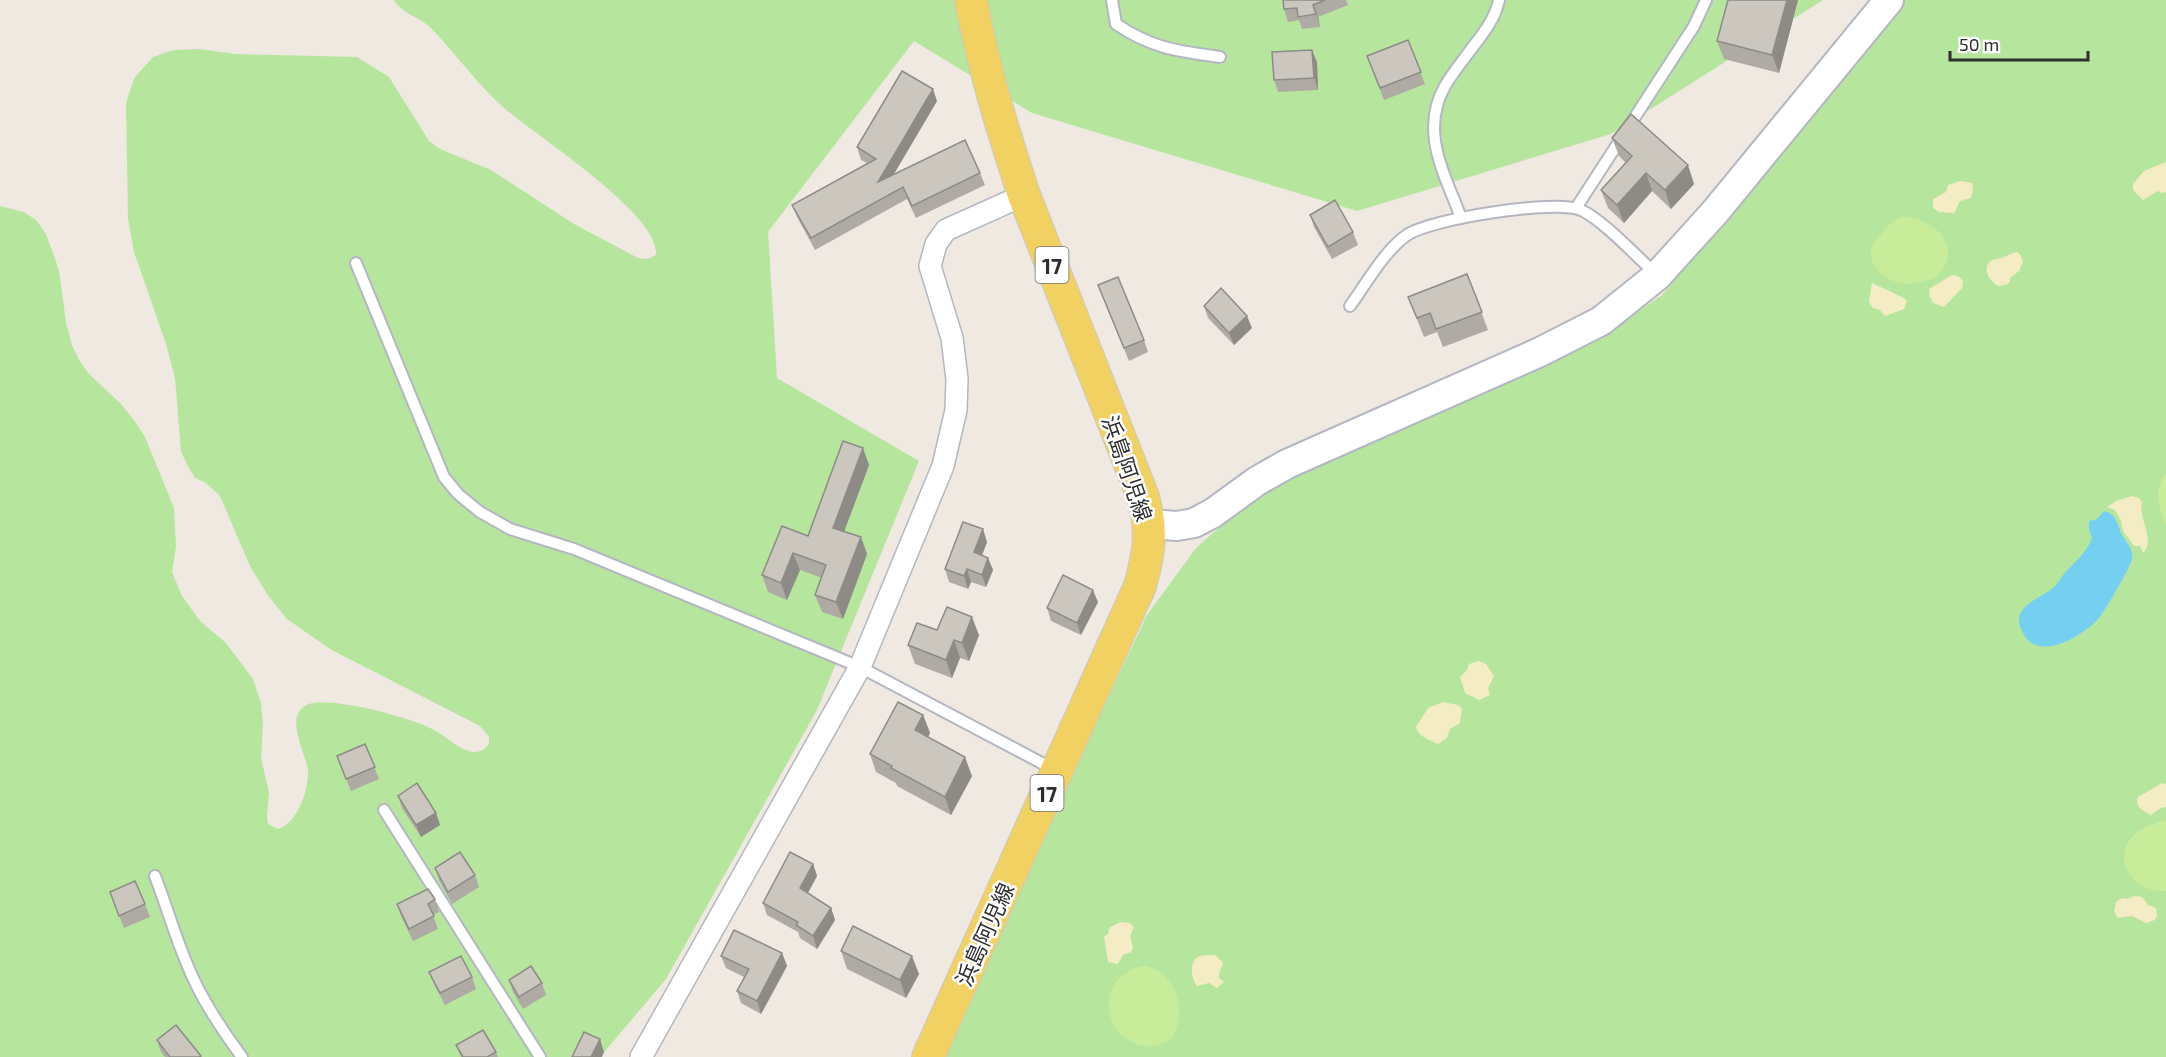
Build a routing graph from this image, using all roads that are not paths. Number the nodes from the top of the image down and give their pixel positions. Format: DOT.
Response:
graph roads {
  1 [pos="971,0"];
  2 [pos="1112,0"];
  3 [pos="1499,0"];
  4 [pos="1706,0"];
  5 [pos="1889,0"];
  6 [pos="1220,57"];
  7 [pos="1024,195"];
  8 [pos="1576,208"];
  9 [pos="1461,218"];
  10 [pos="356,263"];
  11 [pos="1657,276"];
  12 [pos="1350,306"];
  13 [pos="1150,524"];
  14 [pos="860,667"];
  15 [pos="1057,771"];
  16 [pos="384,810"];
  17 [pos="155,876"];
  18 [pos="242,1057"];
  19 [pos="540,1057"];
  20 [pos="641,1057"];
  21 [pos="928,1057"];
  1 -- 7 [label="main road, 浜島阿児線 / 17"];
  2 -- 6 [label="lane"];
  3 -- 9 [label="lane"];
  4 -- 8 [label="lane"];
  5 -- 11 [label="street"];
  7 -- 13 [label="main road, 浜島阿児線 / 17"];
  7 -- 14 [label="street"];
  8 -- 9 [label="lane"];
  8 -- 11 [label="lane"];
  9 -- 12 [label="lane"];
  10 -- 14 [label="lane"];
  11 -- 13 [label="street"];
  13 -- 15 [label="main road, 浜島阿児線 / 17"];
  14 -- 15 [label="lane"];
  14 -- 20 [label="street"];
  15 -- 21 [label="main road, 浜島阿児線 / 17"];
  16 -- 19 [label="lane"];
  17 -- 18 [label="lane"];
}
